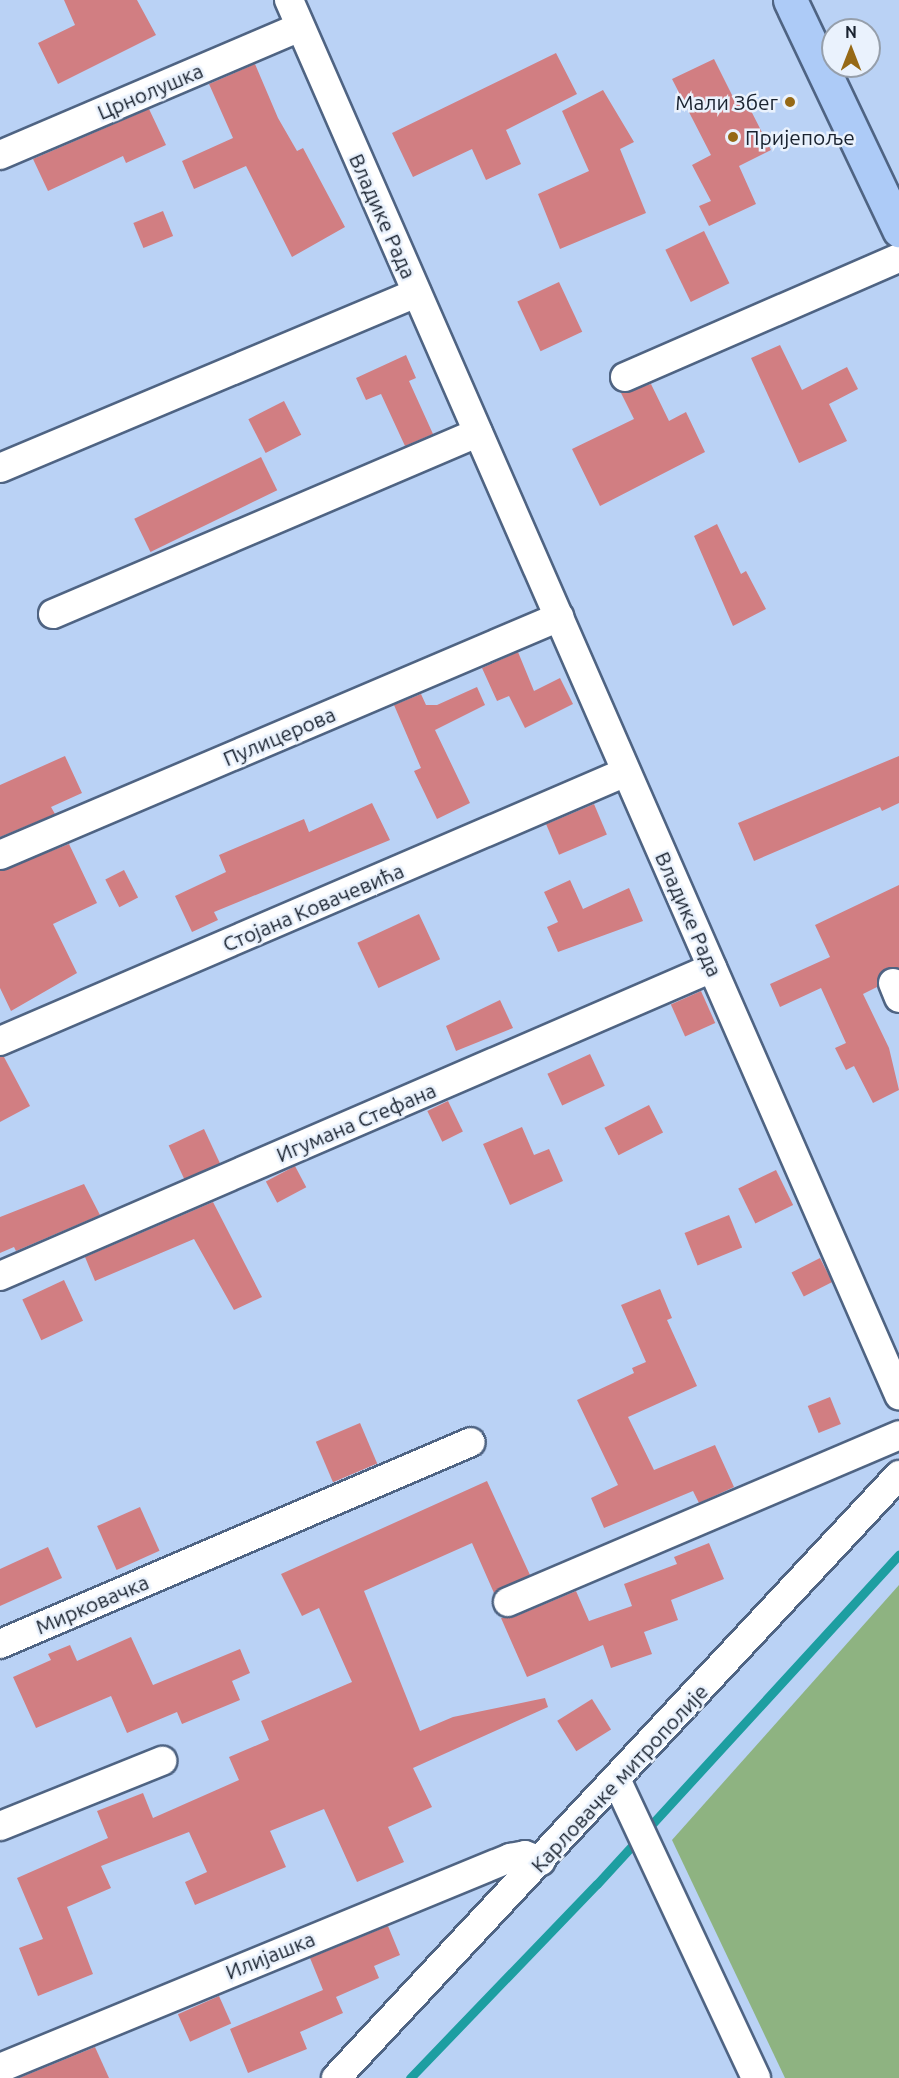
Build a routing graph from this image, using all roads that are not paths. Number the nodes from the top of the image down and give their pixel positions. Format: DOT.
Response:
graph roads {
  1 [pos="289,0"];
  2 [pos="790,0"];
  3 [pos="300,27"];
  4 [pos="0,155"];
  5 [pos="899,230"];
  6 [pos="899,258"];
  7 [pos="417,293"];
  8 [pos="625,376"];
  9 [pos="478,433"];
  10 [pos="0,468"];
  11 [pos="53,614"];
  12 [pos="559,617"];
  13 [pos="626,772"];
  14 [pos="0,855"];
  15 [pos="712,968"];
  16 [pos="0,1041"];
  17 [pos="0,1276"];
  18 [pos="899,1395"];
  19 [pos="899,1435"];
  20 [pos="471,1442"];
  21 [pos="899,1475"];
  22 [pos="508,1602"];
  23 [pos="0,1644"];
  24 [pos="162,1761"];
  25 [pos="616,1779"];
  26 [pos="0,1826"];
  27 [pos="541,1861"];
  28 [pos="0,2068"];
  29 [pos="336,2078"];
  30 [pos="756,2078"];
  1 -- 3 [label="street, Владике Рада"];
  2 -- 5 [label="main road"];
  3 -- 4 [label="street, Црнолушка"];
  3 -- 7 [label="street, Владике Рада"];
  6 -- 8 [label="street"];
  7 -- 9 [label="street, Владике Рада"];
  7 -- 10 [label="street"];
  9 -- 11 [label="street"];
  9 -- 12 [label="street, Владике Рада"];
  12 -- 13 [label="street, Владике Рада"];
  12 -- 14 [label="street, Пулицерова"];
  13 -- 15 [label="street, Владике Рада"];
  13 -- 16 [label="street, Стојана Ковачевића"];
  15 -- 17 [label="street, Игумана Стефана"];
  15 -- 18 [label="street, Владике Рада"];
  19 -- 22 [label="street"];
  20 -- 23 [label="street, Мирковачка"];
  21 -- 25 [label="street, Карловачке митрополије"];
  24 -- 26 [label="street"];
  25 -- 27 [label="street, Карловачке митрополије"];
  25 -- 30 [label="street"];
  27 -- 28 [label="street, Илијашка"];
  27 -- 29 [label="street, Карловачке митрополије"];
}
